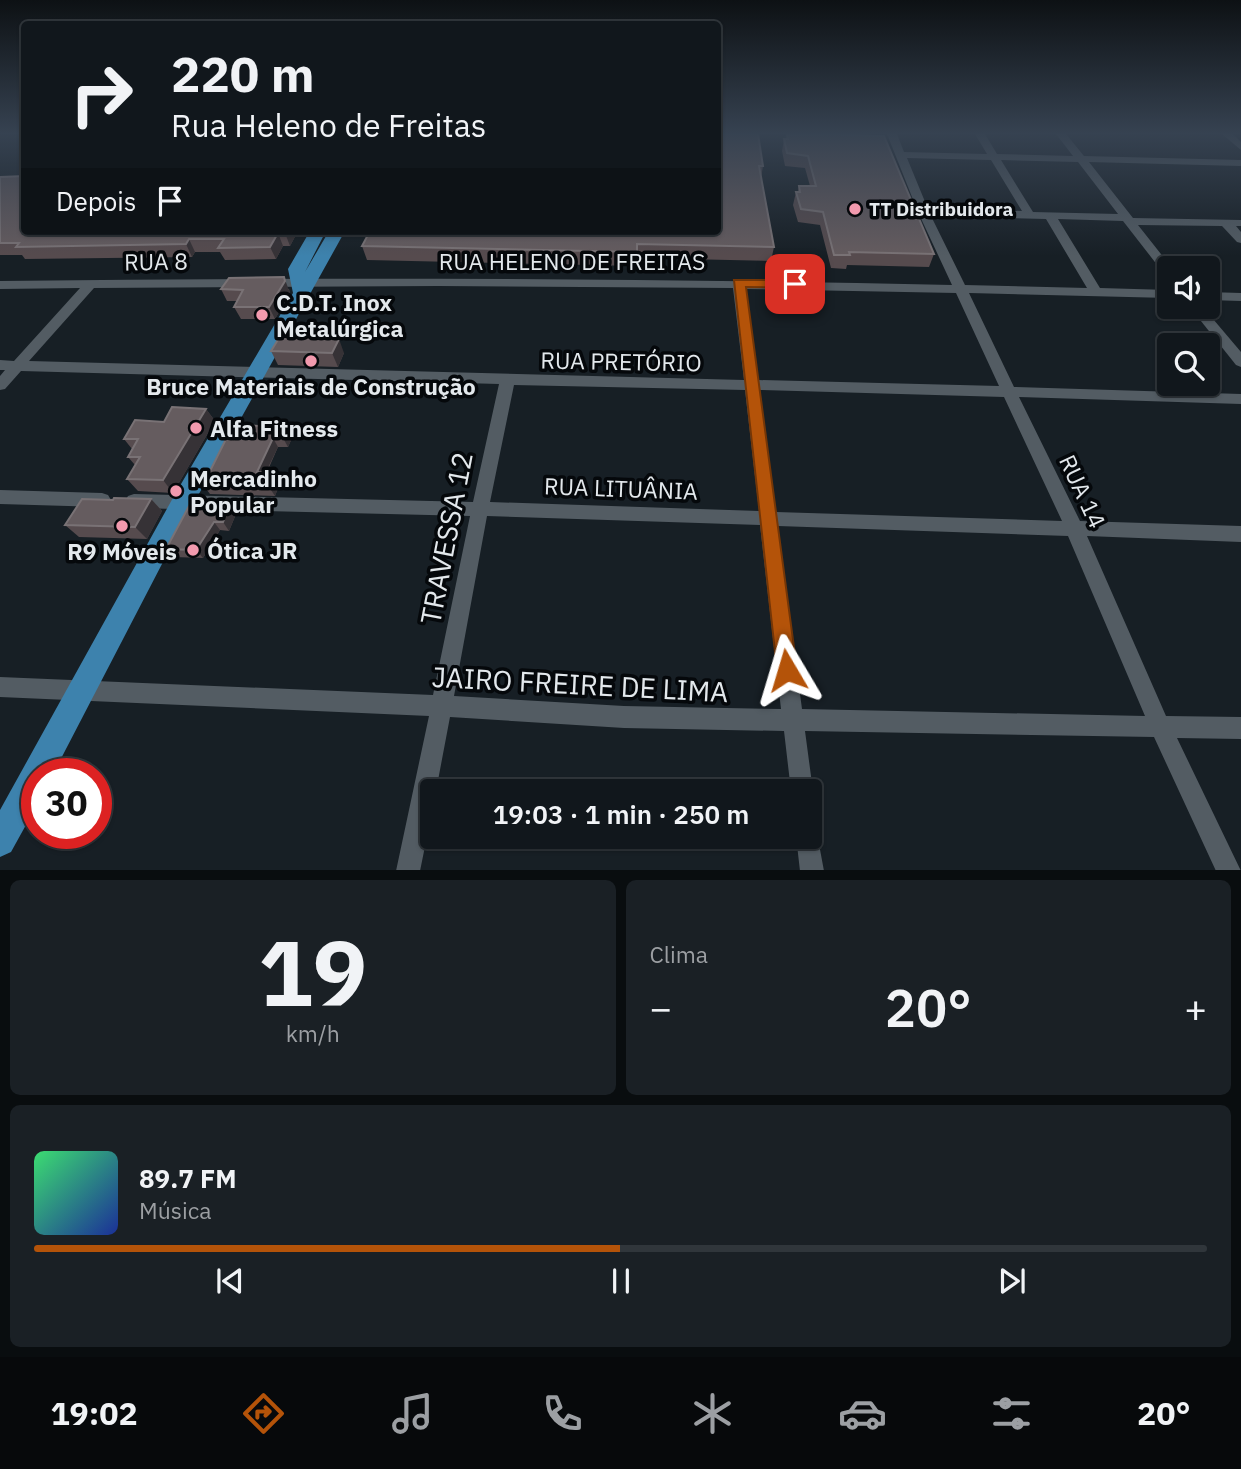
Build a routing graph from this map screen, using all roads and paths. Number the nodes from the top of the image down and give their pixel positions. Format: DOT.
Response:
graph roads {
  1 [pos="910,175"];
  2 [pos="1004,175"];
  3 [pos="1093,175"];
  4 [pos="924,212"];
  5 [pos="1030,216"];
  6 [pos="1051,217"];
  7 [pos="1129,219"];
  8 [pos="1225,222"];
  9 [pos="1241,223"];
  10 [pos="316,235"];
  11 [pos="334,235"];
  12 [pos="1241,239"];
  13 [pos="1157,256"];
  14 [pos="303,283"];
  15 [pos="739,283"];
  16 [pos="90,284"];
  17 [pos="0,285"];
  18 [pos="962,288"];
  19 [pos="1096,292"];
  20 [pos="1157,294"];
  21 [pos="1220,296"];
  22 [pos="1241,297"];
  23 [pos="1206,319"];
  24 [pos="1241,362"];
  25 [pos="0,365"];
  26 [pos="17,366"];
  27 [pos="257,373"];
  28 [pos="507,382"];
  29 [pos="0,385"];
  30 [pos="752,387"];
  31 [pos="1007,390"];
  32 [pos="1241,399"];
  33 [pos="0,497"];
  34 [pos="182,503"];
  35 [pos="478,509"];
  36 [pos="769,517"];
  37 [pos="1074,528"];
  38 [pos="1241,534"];
  39 [pos="0,687"];
  40 [pos="82,691"];
  41 [pos="444,706"];
  42 [pos="793,720"];
  43 [pos="1159,724"];
  44 [pos="1241,728"];
  45 [pos="46,758"];
  46 [pos="800,779"];
  47 [pos="21,803"];
  48 [pos="0,841"];
  49 [pos="810,849"];
  50 [pos="408,870"];
  51 [pos="812,870"];
  52 [pos="1228,870"];
  1 -- 4 [label="street, RUA 14"];
  2 -- 5 [label="street"];
  3 -- 7 [label="street"];
  4 -- 5 [label="street"];
  4 -- 18 [label="street, RUA 14"];
  5 -- 6 [label="street"];
  6 -- 7 [label="street"];
  6 -- 19 [label="street"];
  7 -- 8 [label="street"];
  7 -- 13 [label="street"];
  8 -- 9 [label="street"];
  8 -- 12 [label="street"];
  10 -- 14 [label="main road"];
  11 -- 14 [label="main road"];
  14 -- 15 [label="street, RUA HELENO DE FREITAS"];
  14 -- 16 [label="street, RUA 8"];
  14 -- 27 [label="main road"];
  15 -- 18 [label="street, RUA HELENO DE FREITAS"];
  15 -- 30 [label="street"];
  16 -- 17 [label="street"];
  16 -- 26 [label="street"];
  18 -- 19 [label="street, RUA HELENO DE FREITAS"];
  18 -- 31 [label="street, RUA 14"];
  19 -- 20 [label="street, RUA HELENO DE FREITAS"];
  21 -- 22 [label="street"];
  23 -- 24 [label="street"];
  25 -- 26 [label="street, RUA PRETÓRIO"];
  26 -- 27 [label="street, RUA PRETÓRIO"];
  26 -- 29 [label="street"];
  27 -- 28 [label="street, RUA PRETÓRIO"];
  27 -- 34 [label="main road"];
  28 -- 30 [label="street, RUA PRETÓRIO"];
  28 -- 35 [label="street, TRAVESSA 12"];
  30 -- 31 [label="street, RUA PRETÓRIO"];
  30 -- 36 [label="street"];
  31 -- 32 [label="street, RUA PRETÓRIO"];
  31 -- 37 [label="street, RUA 14"];
  33 -- 34 [label="street, RUA LITUÂNIA"];
  34 -- 35 [label="street, RUA LITUÂNIA"];
  34 -- 40 [label="main road"];
  35 -- 36 [label="street, RUA LITUÂNIA"];
  35 -- 41 [label="street, TRAVESSA 12"];
  36 -- 37 [label="street, RUA LITUÂNIA"];
  36 -- 42 [label="street"];
  37 -- 38 [label="street, RUA LITUÂNIA"];
  37 -- 43 [label="street, RUA 14"];
  39 -- 40 [label="street, JAIRO FREIRE DE LIMA"];
  40 -- 41 [label="street, JAIRO FREIRE DE LIMA"];
  40 -- 45 [label="main road"];
  41 -- 42 [label="street, JAIRO FREIRE DE LIMA"];
  41 -- 50 [label="street, TRAVESSA 12"];
  42 -- 43 [label="street, JAIRO FREIRE DE LIMA"];
  42 -- 46 [label="street"];
  43 -- 44 [label="street, JAIRO FREIRE DE LIMA"];
  43 -- 52 [label="street, RUA 14"];
  47 -- 48 [label="main road"];
  49 -- 51 [label="street"];
}
